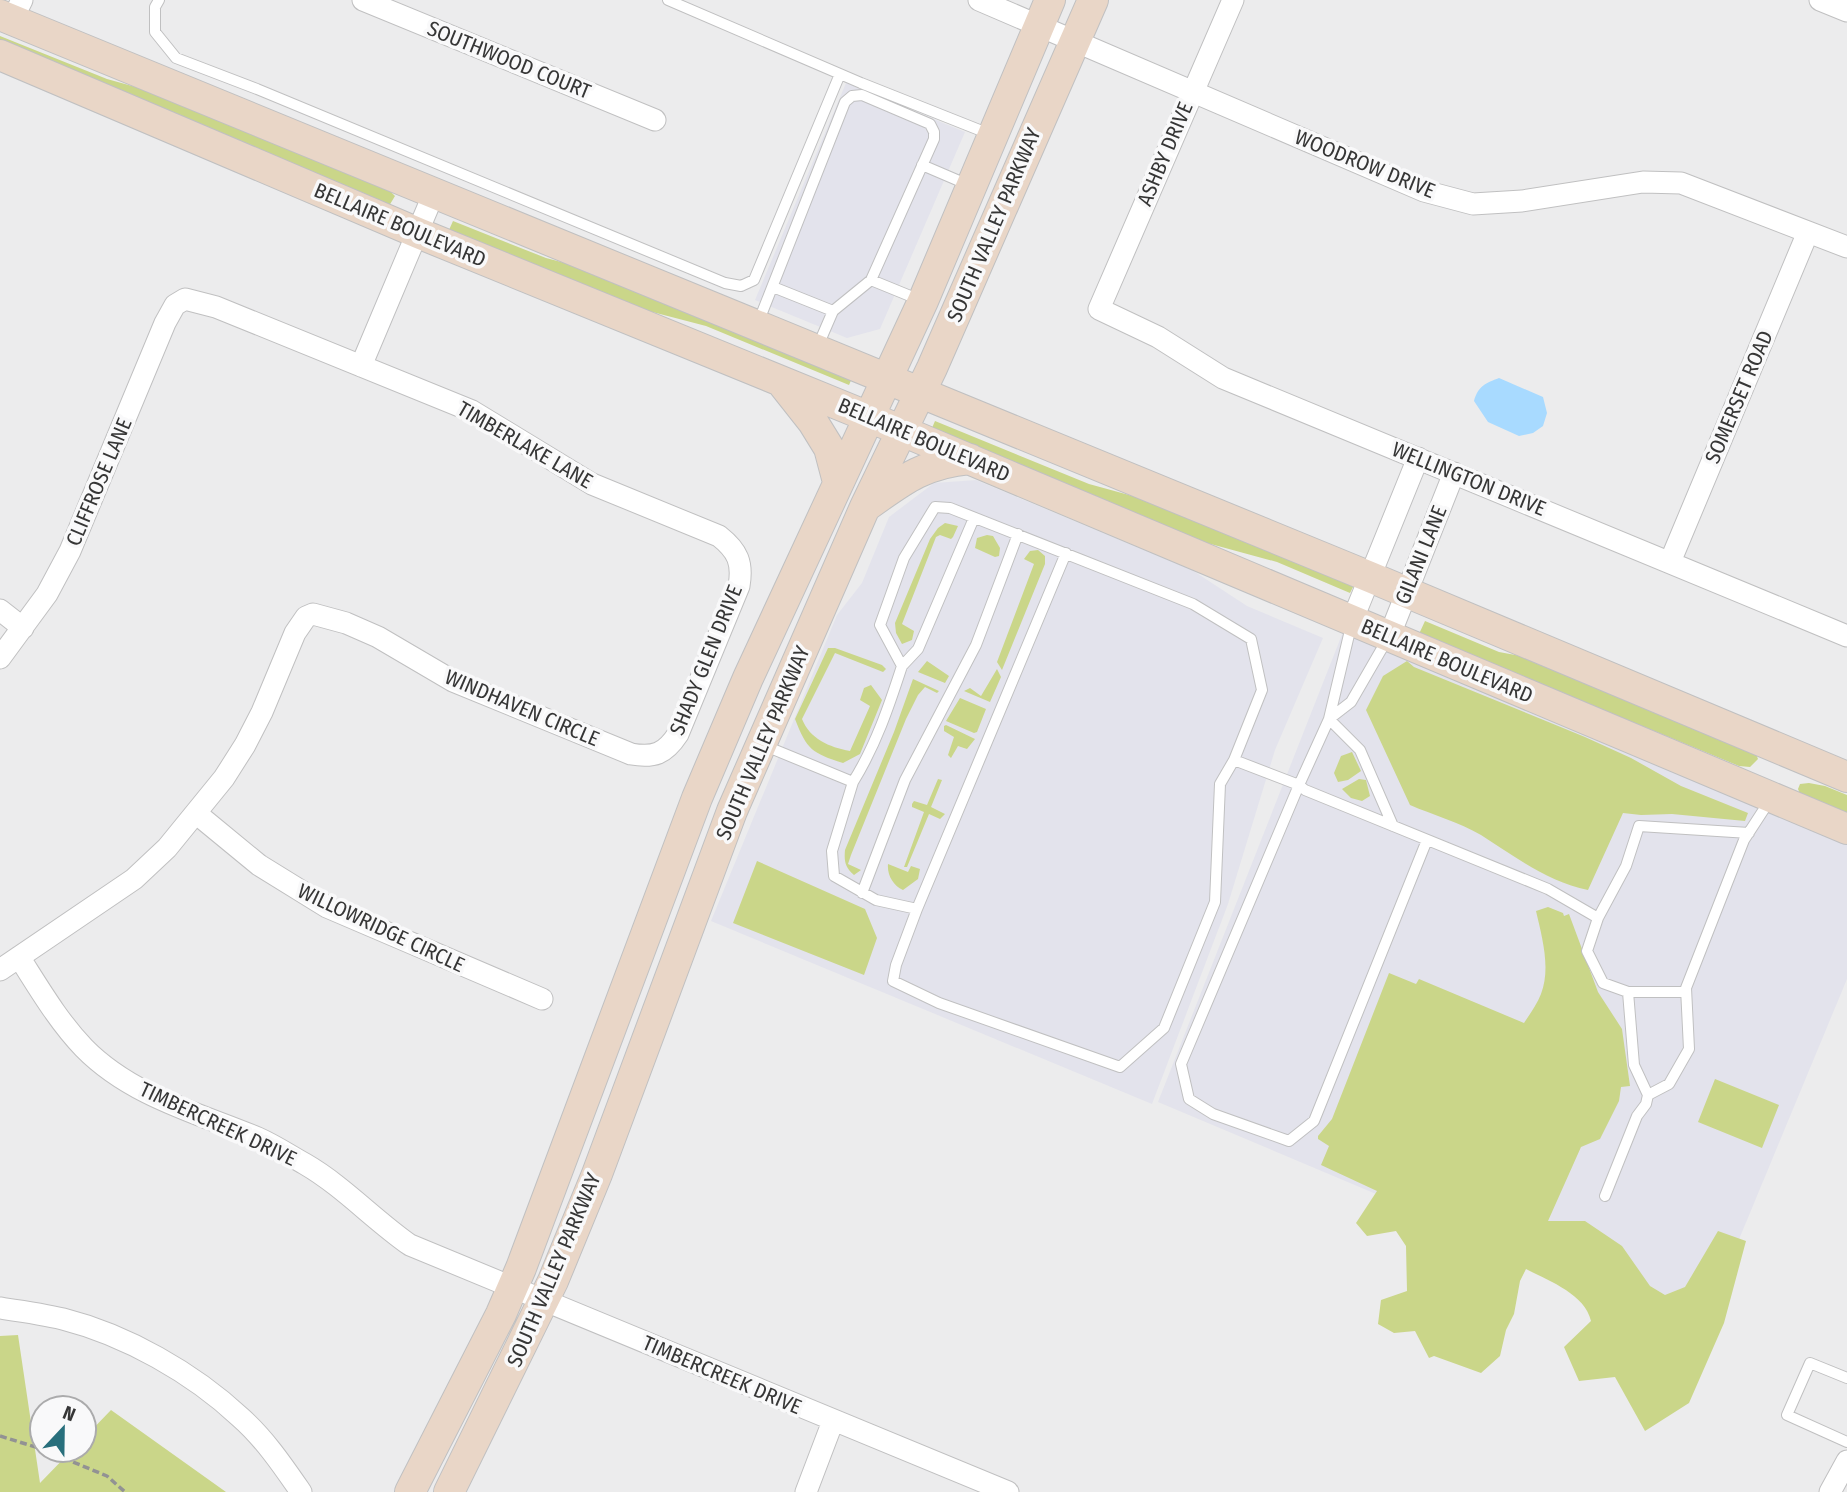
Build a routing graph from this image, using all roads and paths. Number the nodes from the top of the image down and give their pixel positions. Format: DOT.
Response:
graph roads {
  1 [pos="159,0"];
  2 [pos="363,0"];
  3 [pos="668,0"];
  4 [pos="979,0"];
  5 [pos="1093,0"];
  6 [pos="1233,0"];
  7 [pos="1820,0"];
  8 [pos="1847,11"];
  9 [pos="11,12"];
  10 [pos="1044,12"];
  11 [pos="1074,42"];
  12 [pos="0,55"];
  13 [pos="840,74"];
  14 [pos="1191,92"];
  15 [pos="655,120"];
  16 [pos="993,135"];
  17 [pos="922,165"];
  18 [pos="971,187"];
  19 [pos="434,193"];
  20 [pos="1808,232"];
  21 [pos="418,233"];
  22 [pos="1847,247"];
  23 [pos="871,280"];
  24 [pos="773,286"];
  25 [pos="184,299"];
  26 [pos="923,301"];
  27 [pos="1099,309"];
  28 [pos="833,311"];
  29 [pos="757,326"];
  30 [pos="816,351"];
  31 [pos="361,366"];
  32 [pos="887,379"];
  33 [pos="780,381"];
  34 [pos="920,393"];
  35 [pos="869,416"];
  36 [pos="902,430"];
  37 [pos="1418,458"];
  38 [pos="970,459"];
  39 [pos="1454,473"];
  40 [pos="838,482"];
  41 [pos="865,507"];
  42 [pos="974,518"];
  43 [pos="1018,534"];
  44 [pos="1066,553"];
  45 [pos="740,558"];
  46 [pos="1670,562"];
  47 [pos="1370,577"];
  48 [pos="1407,592"];
  49 [pos="0,610"];
  50 [pos="1352,621"];
  51 [pos="23,628"];
  52 [pos="1847,636"];
  53 [pos="1389,637"];
  54 [pos="0,658"];
  55 [pos="902,666"];
  56 [pos="1329,719"];
  57 [pos="761,744"];
  58 [pos="1792,754"];
  59 [pos="658,755"];
  60 [pos="1234,760"];
  61 [pos="1847,777"];
  62 [pos="853,782"];
  63 [pos="1299,785"];
  64 [pos="1772,797"];
  65 [pos="197,814"];
  66 [pos="1392,826"];
  67 [pos="1847,829"];
  68 [pos="1749,833"];
  69 [pos="1427,840"];
  70 [pos="862,893"];
  71 [pos="917,909"];
  72 [pos="1598,918"];
  73 [pos="19,957"];
  74 [pos="0,970"];
  75 [pos="1628,992"];
  76 [pos="1686,992"];
  77 [pos="542,999"];
  78 [pos="1648,1095"];
  79 [pos="1605,1196"];
  80 [pos="512,1288"];
  81 [pos="544,1301"];
  82 [pos="0,1308"];
  83 [pos="1847,1378"];
  84 [pos="832,1421"];
  85 [pos="0,1436"];
  86 [pos="1847,1442"];
  87 [pos="28,1445"];
  88 [pos="1847,1461"];
  89 [pos="77,1464"];
  90 [pos="125,1492"];
  91 [pos="301,1492"];
  92 [pos="410,1492"];
  93 [pos="449,1492"];
  94 [pos="806,1492"];
  95 [pos="1008,1492"];
  96 [pos="1830,1492"];
  1 -- 13 [label="lane"];
  2 -- 15 [label="street, SOUTHWOOD COURT"];
  3 -- 13 [label="lane"];
  4 -- 10 [label="street, WOODROW DRIVE"];
  5 -- 11 [label="main road, SOUTH VALLEY PARKWAY"];
  6 -- 14 [label="street, ASHBY DRIVE"];
  7 -- 8 [label="street"];
  9 -- 19 [label="main road, BELLAIRE BOULEVARD"];
  10 -- 11 [label="street, WOODROW DRIVE"];
  10 -- 16 [label="main road, SOUTH VALLEY PARKWAY"];
  11 -- 14 [label="street, WOODROW DRIVE"];
  11 -- 34 [label="main road, SOUTH VALLEY PARKWAY"];
  12 -- 21 [label="main road, BELLAIRE BOULEVARD"];
  13 -- 16 [label="lane"];
  14 -- 20 [label="street, WOODROW DRIVE"];
  14 -- 27 [label="street, ASHBY DRIVE"];
  16 -- 18 [label="main road, SOUTH VALLEY PARKWAY"];
  17 -- 18 [label="lane"];
  17 -- 23 [label="lane"];
  17 -- 24 [label="lane"];
  18 -- 26 [label="main road, SOUTH VALLEY PARKWAY"];
  19 -- 21 [label="street"];
  19 -- 29 [label="main road, BELLAIRE BOULEVARD"];
  20 -- 22 [label="street, WOODROW DRIVE"];
  20 -- 46 [label="street, SOMERSET ROAD"];
  21 -- 31 [label="street"];
  21 -- 33 [label="main road, BELLAIRE BOULEVARD"];
  23 -- 26 [label="lane"];
  23 -- 28 [label="lane"];
  24 -- 28 [label="lane"];
  24 -- 29 [label="lane"];
  25 -- 31 [label="street, TIMBERLAKE LANE"];
  25 -- 51 [label="street, CLIFFROSE LANE"];
  26 -- 32 [label="main road, SOUTH VALLEY PARKWAY"];
  27 -- 37 [label="street, WELLINGTON DRIVE"];
  28 -- 30 [label="lane"];
  29 -- 30 [label="main road, BELLAIRE BOULEVARD"];
  30 -- 32 [label="main road, BELLAIRE BOULEVARD"];
  31 -- 45 [label="street, TIMBERLAKE LANE"];
  32 -- 34 [label="main road, BELLAIRE BOULEVARD"];
  32 -- 35 [label="main road, SOUTH VALLEY PARKWAY"];
  33 -- 35 [label="main road, BELLAIRE BOULEVARD"];
  33 -- 40 [label="main road"];
  34 -- 36 [label="main road, SOUTH VALLEY PARKWAY"];
  34 -- 47 [label="main road, BELLAIRE BOULEVARD"];
  35 -- 36 [label="main road, BELLAIRE BOULEVARD"];
  35 -- 40 [label="main road, SOUTH VALLEY PARKWAY"];
  36 -- 38 [label="main road, BELLAIRE BOULEVARD"];
  36 -- 41 [label="main road, SOUTH VALLEY PARKWAY"];
  37 -- 39 [label="street, WELLINGTON DRIVE"];
  37 -- 47 [label="street, GILANI LANE"];
  38 -- 41 [label="main road"];
  38 -- 50 [label="main road, BELLAIRE BOULEVARD"];
  39 -- 46 [label="street, WELLINGTON DRIVE"];
  39 -- 48 [label="street, GILANI LANE"];
  40 -- 80 [label="main road, SOUTH VALLEY PARKWAY"];
  41 -- 57 [label="main road, SOUTH VALLEY PARKWAY"];
  42 -- 43 [label="lane"];
  42 -- 55 [label="lane"];
  42 -- 55 [label="lane"];
  43 -- 44 [label="lane"];
  43 -- 70 [label="lane"];
  44 -- 60 [label="lane"];
  44 -- 71 [label="lane"];
  45 -- 59 [label="street, SHADY GLEN DRIVE"];
  46 -- 52 [label="street, WELLINGTON DRIVE"];
  47 -- 48 [label="main road, BELLAIRE BOULEVARD"];
  47 -- 50 [label="street, GILANI LANE"];
  48 -- 53 [label="street, GILANI LANE"];
  48 -- 58 [label="main road, BELLAIRE BOULEVARD"];
  49 -- 51 [label="street"];
  50 -- 53 [label="main road, BELLAIRE BOULEVARD"];
  50 -- 56 [label="lane"];
  51 -- 54 [label="street, CLIFFROSE LANE"];
  53 -- 56 [label="lane"];
  53 -- 64 [label="main road, BELLAIRE BOULEVARD"];
  55 -- 62 [label="lane"];
  56 -- 63 [label="lane"];
  56 -- 66 [label="lane"];
  57 -- 62 [label="lane"];
  57 -- 81 [label="main road, SOUTH VALLEY PARKWAY"];
  58 -- 61 [label="main road, BELLAIRE BOULEVARD"];
  58 -- 64 [label="main road"];
  59 -- 65 [label="street, WINDHAVEN CIRCLE"];
  60 -- 63 [label="lane"];
  60 -- 71 [label="lane"];
  62 -- 70 [label="lane"];
  63 -- 66 [label="lane"];
  63 -- 69 [label="lane"];
  64 -- 67 [label="main road, BELLAIRE BOULEVARD"];
  64 -- 68 [label="lane"];
  65 -- 73 [label="street"];
  65 -- 77 [label="street, WILLOWRIDGE CIRCLE"];
  66 -- 69 [label="lane"];
  68 -- 72 [label="lane"];
  68 -- 76 [label="lane"];
  69 -- 72 [label="lane"];
  70 -- 71 [label="lane"];
  72 -- 75 [label="lane"];
  73 -- 74 [label="street"];
  73 -- 80 [label="street, TIMBERCREEK DRIVE"];
  75 -- 76 [label="lane"];
  75 -- 78 [label="lane"];
  76 -- 78 [label="lane"];
  78 -- 79 [label="lane"];
  80 -- 81 [label="street, TIMBERCREEK DRIVE"];
  80 -- 92 [label="main road, SOUTH VALLEY PARKWAY"];
  81 -- 84 [label="street, TIMBERCREEK DRIVE"];
  81 -- 93 [label="main road, SOUTH VALLEY PARKWAY"];
  82 -- 91 [label="street"];
  83 -- 86 [label="lane"];
  84 -- 94 [label="street"];
  84 -- 95 [label="street, TIMBERCREEK DRIVE"];
  85 -- 87 [label="path"];
  88 -- 96 [label="street"];
  89 -- 90 [label="path"];
}
